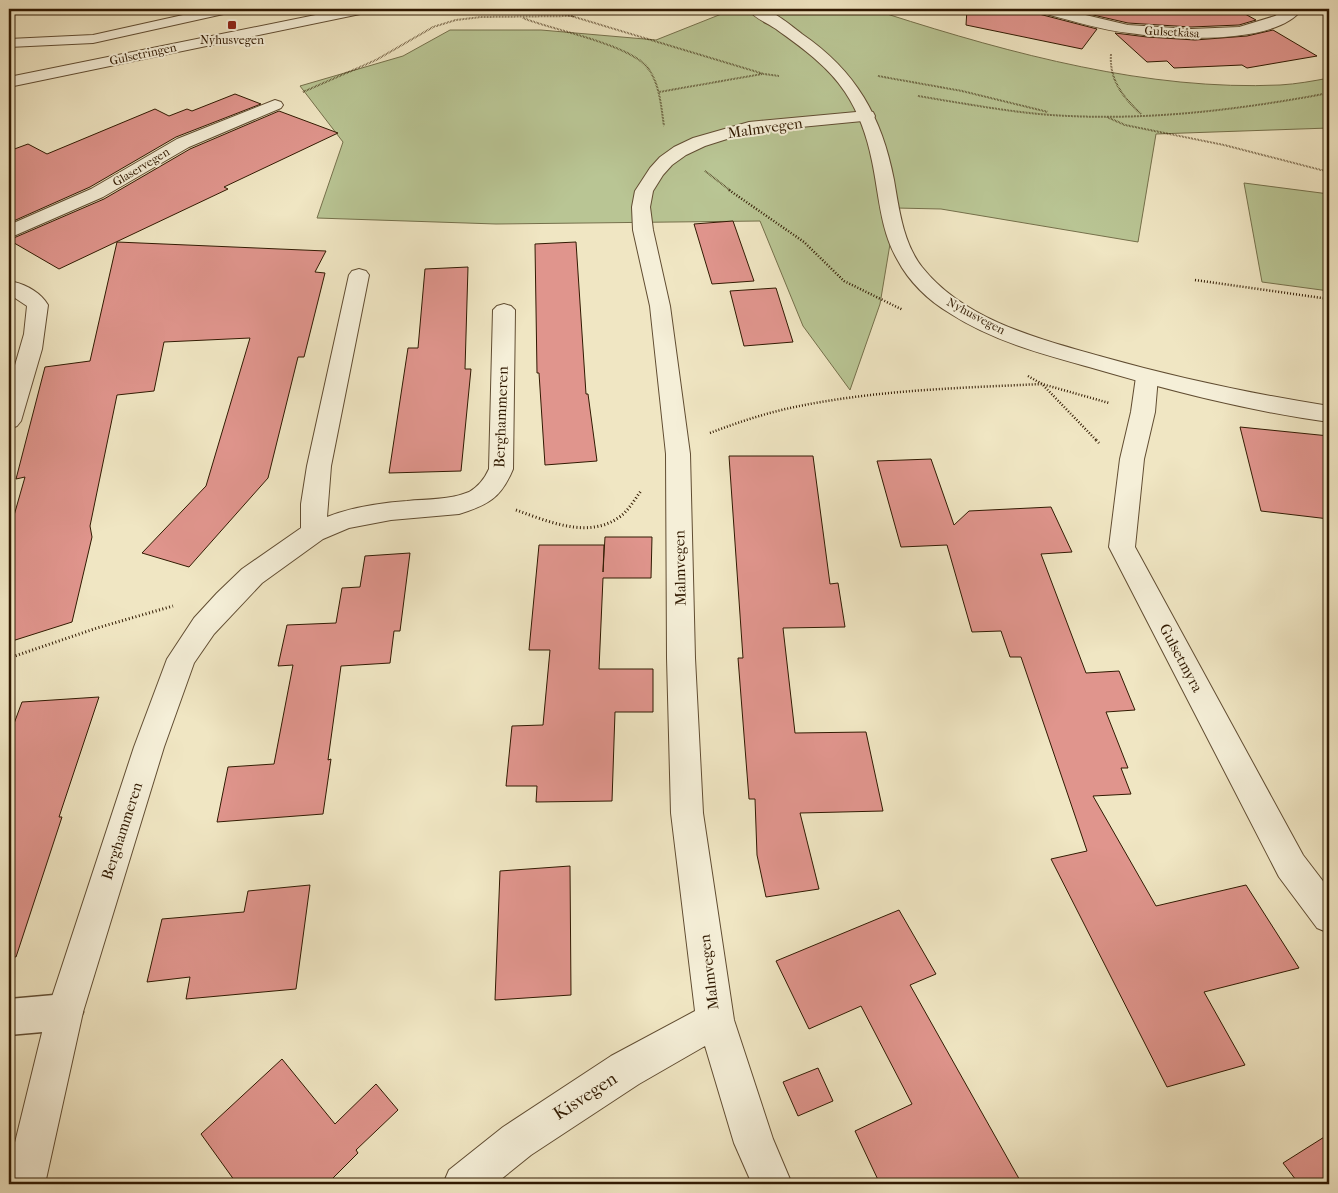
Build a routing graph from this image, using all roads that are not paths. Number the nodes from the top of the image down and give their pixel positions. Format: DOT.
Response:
graph roads {
  1 [pos="228,9"];
  2 [pos="365,9"];
  3 [pos="755,9"];
  4 [pos="1045,9"];
  5 [pos="1295,9"];
  6 [pos="9,43"];
  7 [pos="9,82"];
  8 [pos="275,105"];
  9 [pos="868,116"];
  10 [pos="9,232"];
  11 [pos="359,275"];
  12 [pos="11,287"];
  13 [pos="504,310"];
  14 [pos="1147,377"];
  15 [pos="1329,414"];
  16 [pos="9,421"];
  17 [pos="314,532"];
  18 [pos="1329,916"];
  19 [pos="65,1012"];
  20 [pos="9,1016"];
  21 [pos="715,1020"];
  22 [pos="25,1184"];
  23 [pos="463,1184"];
  24 [pos="772,1184"];
  1 -- 6 [label="street"];
  2 -- 7 [label="street, Gulsetringen"];
  3 -- 9 [label="street, Nyhusvegen"];
  4 -- 5 [label="street, Gulsetkåsa"];
  8 -- 10 [label="street, Glaservegen"];
  9 -- 14 [label="street, Nyhusvegen"];
  9 -- 21 [label="street, Malmvegen"];
  11 -- 17 [label="street"];
  12 -- 16 [label="street"];
  13 -- 17 [label="street, Berghammeren"];
  14 -- 15 [label="street, Nyhusvegen"];
  14 -- 18 [label="street, Gulsetmyra"];
  17 -- 19 [label="street, Berghammeren"];
  19 -- 20 [label="lane"];
  19 -- 22 [label="street, Berghammeren"];
  21 -- 23 [label="street, Kisvegen"];
  21 -- 24 [label="street, Malmvegen"];
}
